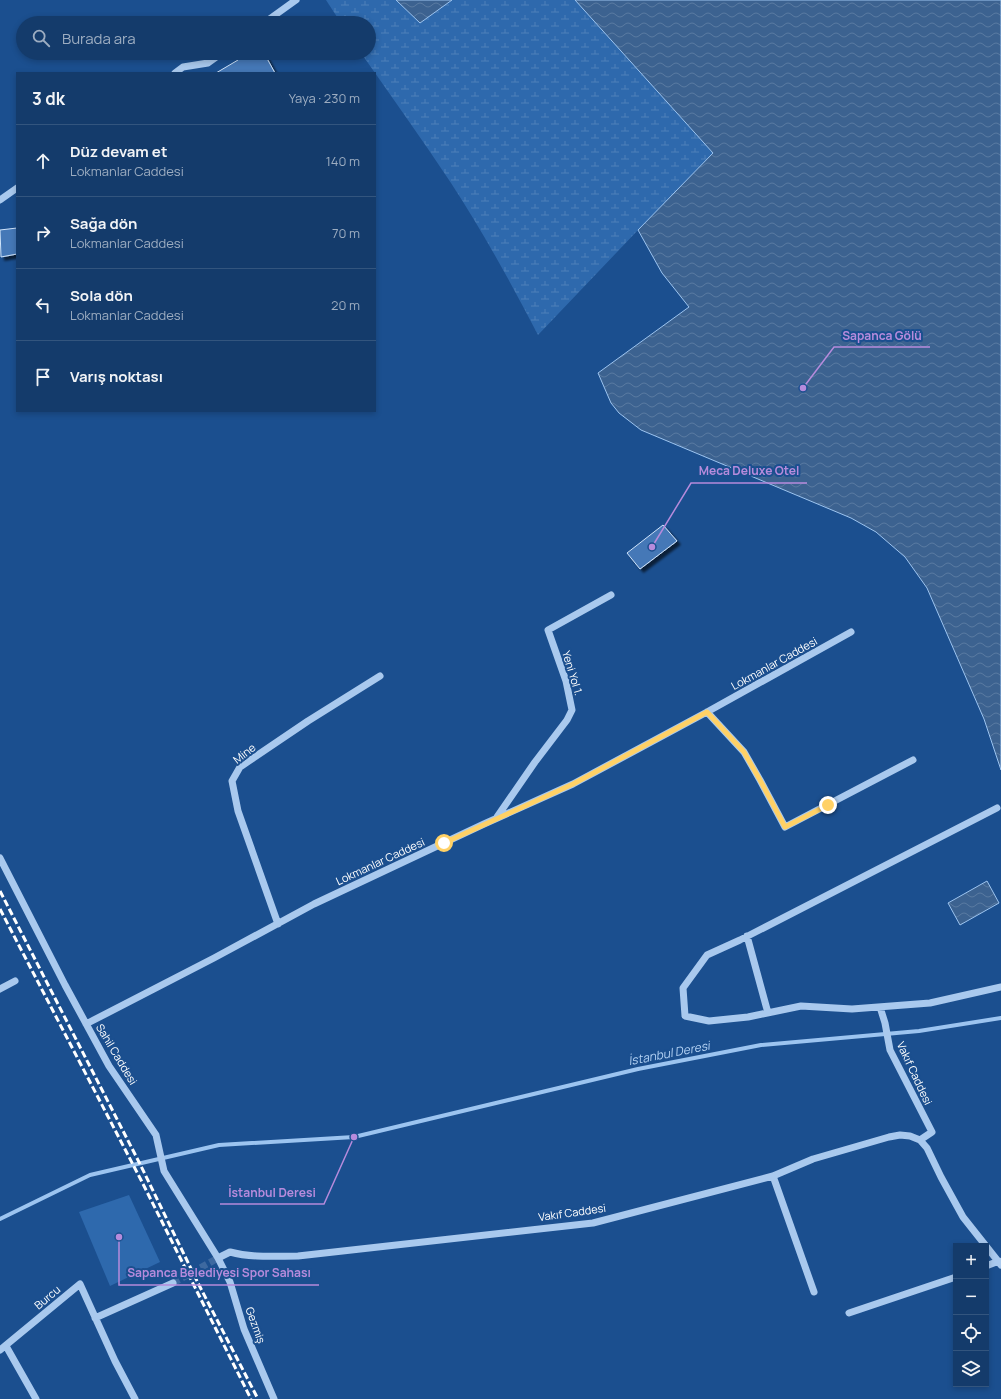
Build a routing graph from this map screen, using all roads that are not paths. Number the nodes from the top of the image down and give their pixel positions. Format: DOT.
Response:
graph roads {
  1 [pos="296,0"];
  2 [pos="274,16"];
  3 [pos="212,60"];
  4 [pos="176,72"];
  5 [pos="16,189"];
  6 [pos="0,200"];
  7 [pos="611,595"];
  8 [pos="851,632"];
  9 [pos="380,676"];
  10 [pos="707,712"];
  11 [pos="913,760"];
  12 [pos="997,808"];
  13 [pos="496,818"];
  14 [pos="0,858"];
  15 [pos="278,924"];
  16 [pos="747,936"];
  17 [pos="15,981"];
  18 [pos="1001,987"];
  19 [pos="0,988"];
  20 [pos="880,1007"];
  21 [pos="768,1013"];
  22 [pos="86,1024"];
  23 [pos="920,1140"];
  24 [pos="774,1176"];
  25 [pos="218,1258"];
  26 [pos="1000,1263"];
  27 [pos="989,1265"];
  28 [pos="953,1278"];
  29 [pos="173,1282"];
  30 [pos="814,1292"];
  31 [pos="849,1313"];
  32 [pos="95,1318"];
  33 [pos="3,1348"];
  34 [pos="36,1399"];
  35 [pos="135,1399"];
  36 [pos="274,1399"];
  1 -- 2 [label="street"];
  3 -- 4 [label="street"];
  5 -- 6 [label="street"];
  7 -- 13 [label="street, Yeni Yol 1."];
  8 -- 10 [label="street, Lokmanlar Caddesi"];
  9 -- 15 [label="street, Mine"];
  10 -- 11 [label="street"];
  10 -- 13 [label="street, Lokmanlar Caddesi"];
  12 -- 16 [label="street"];
  13 -- 15 [label="street, Lokmanlar Caddesi"];
  14 -- 22 [label="street, Sahil Caddesi"];
  15 -- 22 [label="street, Lokmanlar Caddesi"];
  16 -- 21 [label="street"];
  16 -- 21 [label="street"];
  17 -- 19 [label="street"];
  18 -- 20 [label="street"];
  20 -- 21 [label="street"];
  20 -- 23 [label="street, Vakıf Caddesi"];
  22 -- 25 [label="street, Sahil Caddesi"];
  23 -- 24 [label="street, Vakıf Caddesi"];
  23 -- 26 [label="street"];
  24 -- 25 [label="street, Vakıf Caddesi"];
  24 -- 30 [label="street"];
  25 -- 36 [label="street, Gezmiş"];
  26 -- 27 [label="street"];
  28 -- 31 [label="street"];
  29 -- 32 [label="street"];
  32 -- 33 [label="street, Burcu"];
  32 -- 35 [label="street"];
  33 -- 34 [label="street"];
}
